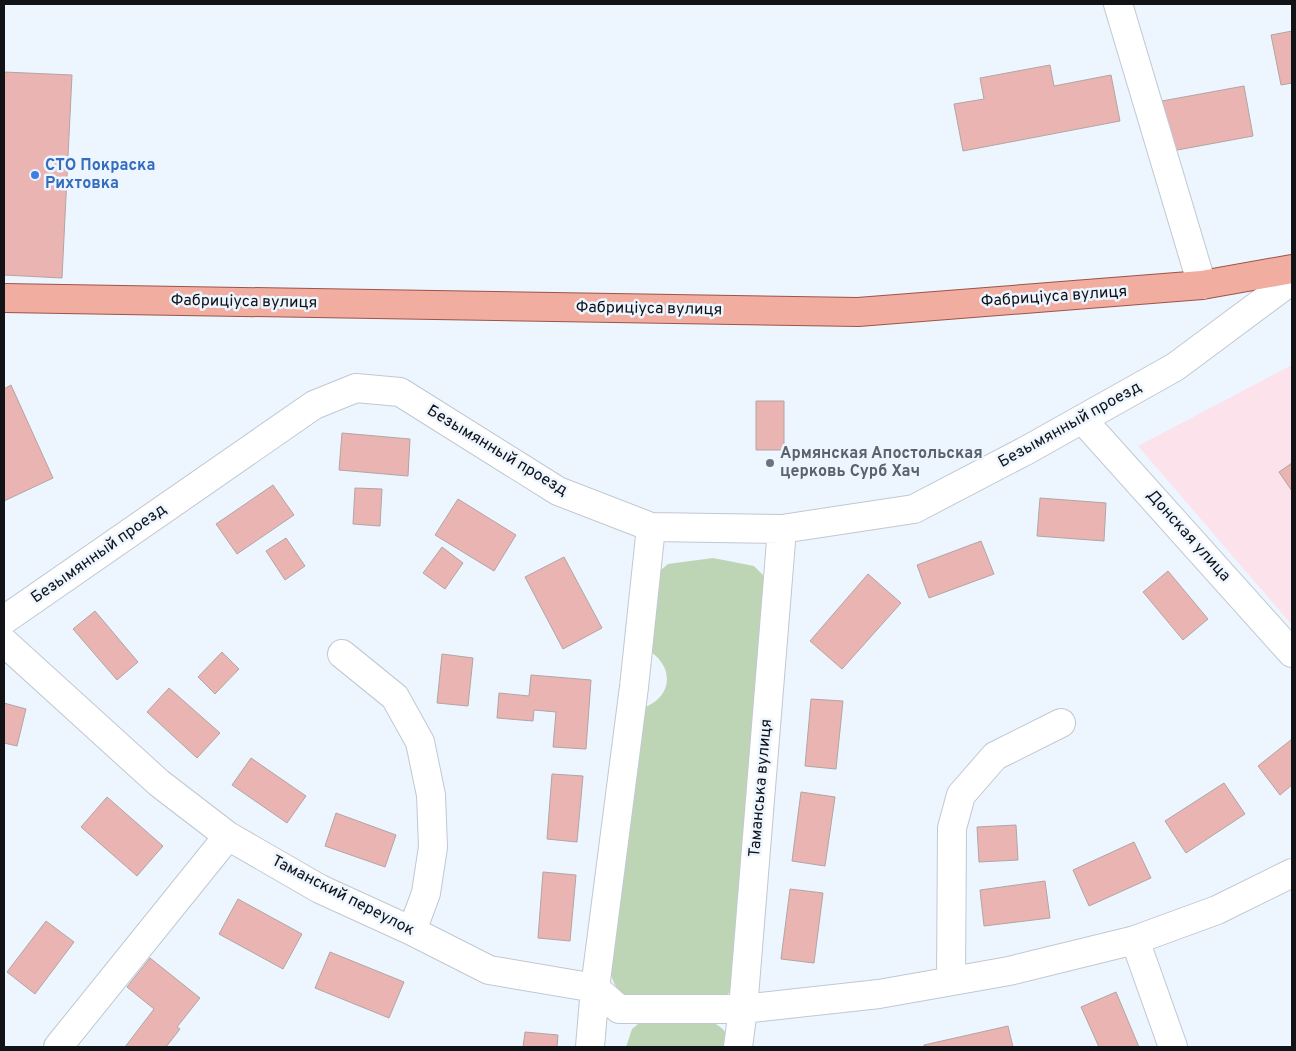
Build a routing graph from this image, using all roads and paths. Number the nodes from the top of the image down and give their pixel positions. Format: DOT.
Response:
graph roads {
  1 [pos="1118,4"];
  2 [pos="1292,269"];
  3 [pos="1292,280"];
  4 [pos="1202,285"];
  5 [pos="4,298"];
  6 [pos="1082,419"];
  7 [pos="651,527"];
  8 [pos="782,529"];
  9 [pos="4,620"];
  10 [pos="4,642"];
  11 [pos="1292,653"];
  12 [pos="342,654"];
  13 [pos="1061,723"];
  14 [pos="228,836"];
  15 [pos="1292,873"];
  16 [pos="412,931"];
  17 [pos="1135,940"];
  18 [pos="951,981"];
  19 [pos="595,988"];
  20 [pos="743,1009"];
  21 [pos="58,1047"];
  22 [pos="590,1047"];
  23 [pos="738,1047"];
  24 [pos="1173,1047"];
  1 -- 4 [label="street"];
  2 -- 4 [label="main road, Фабриціуса вулиця"];
  3 -- 6 [label="street, Безымянный проезд"];
  4 -- 5 [label="main road, Фабриціуса вулиця"];
  6 -- 8 [label="street, Безымянный проезд"];
  6 -- 11 [label="street, Донская улица"];
  7 -- 8 [label="street, Безымянный проезд"];
  7 -- 9 [label="street, Безымянный проезд"];
  7 -- 19 [label="street"];
  8 -- 20 [label="street, Таманська вулиця"];
  10 -- 14 [label="street, Таманский переулок"];
  12 -- 16 [label="street"];
  13 -- 18 [label="street"];
  14 -- 16 [label="street, Таманский переулок"];
  14 -- 21 [label="street"];
  15 -- 17 [label="street"];
  16 -- 19 [label="street, Таманский переулок"];
  17 -- 18 [label="street"];
  17 -- 24 [label="street"];
  18 -- 20 [label="street"];
  19 -- 20 [label="street"];
  19 -- 22 [label="street"];
  20 -- 23 [label="street, Таманська вулиця"];
}
